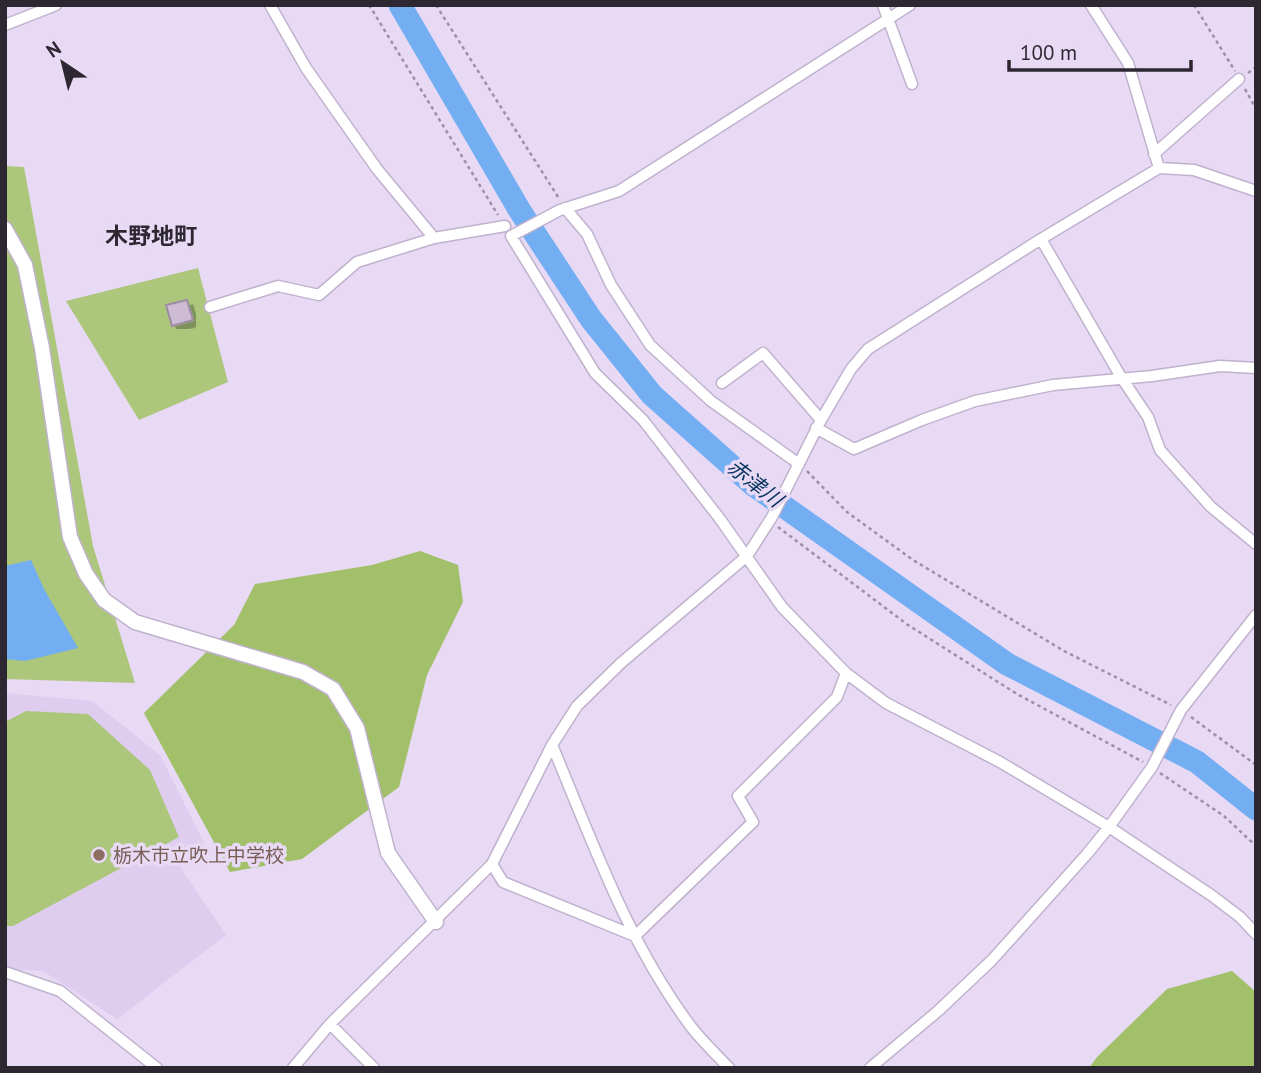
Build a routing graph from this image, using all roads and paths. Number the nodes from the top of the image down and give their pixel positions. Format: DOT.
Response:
graph roads {
  1 [pos="56,5"];
  2 [pos="270,5"];
  3 [pos="369,5"];
  4 [pos="436,5"];
  5 [pos="883,5"];
  6 [pos="910,5"];
  7 [pos="1091,5"];
  8 [pos="1194,5"];
  9 [pos="889,20"];
  10 [pos="5,25"];
  11 [pos="1239,79"];
  12 [pos="912,84"];
  13 [pos="1256,109"];
  14 [pos="1154,154"];
  15 [pos="1159,168"];
  16 [pos="1256,191"];
  17 [pos="562,209"];
  18 [pos="505,226"];
  19 [pos="5,229"];
  20 [pos="434,238"];
  21 [pos="1041,239"];
  22 [pos="210,307"];
  23 [pos="1256,368"];
  24 [pos="1121,377"];
  25 [pos="722,383"];
  26 [pos="819,424"];
  27 [pos="797,469"];
  28 [pos="771,519"];
  29 [pos="1256,544"];
  30 [pos="747,556"];
  31 [pos="1256,615"];
  32 [pos="846,673"];
  33 [pos="1180,712"];
  34 [pos="552,745"];
  35 [pos="1154,764"];
  36 [pos="1256,765"];
  37 [pos="1109,827"];
  38 [pos="1256,846"];
  39 [pos="492,864"];
  40 [pos="436,922"];
  41 [pos="1256,934"];
  42 [pos="635,936"];
  43 [pos="5,972"];
  44 [pos="330,1024"];
  45 [pos="157,1068"];
  46 [pos="293,1068"];
  47 [pos="374,1068"];
  48 [pos="729,1068"];
  49 [pos="870,1068"];
  1 -- 10 [label="street"];
  2 -- 20 [label="street"];
  3 -- 18 [label="path"];
  4 -- 17 [label="path"];
  5 -- 9 [label="street"];
  6 -- 9 [label="street"];
  7 -- 14 [label="street"];
  8 -- 11 [label="path"];
  9 -- 12 [label="street"];
  9 -- 17 [label="street"];
  11 -- 13 [label="path"];
  11 -- 14 [label="street"];
  14 -- 15 [label="street"];
  15 -- 16 [label="street"];
  15 -- 21 [label="street"];
  17 -- 27 [label="street"];
  17 -- 30 [label="street"];
  18 -- 20 [label="street"];
  19 -- 40 [label="street"];
  20 -- 22 [label="street"];
  21 -- 24 [label="street"];
  21 -- 26 [label="street"];
  23 -- 24 [label="street"];
  24 -- 26 [label="street"];
  24 -- 29 [label="street"];
  25 -- 26 [label="street"];
  26 -- 27 [label="street"];
  27 -- 28 [label="street"];
  27 -- 33 [label="path"];
  28 -- 30 [label="street"];
  28 -- 35 [label="path"];
  30 -- 32 [label="street"];
  30 -- 34 [label="street"];
  31 -- 33 [label="street"];
  32 -- 37 [label="street"];
  32 -- 42 [label="street"];
  33 -- 35 [label="street"];
  33 -- 36 [label="path"];
  34 -- 39 [label="street"];
  34 -- 42 [label="street"];
  35 -- 37 [label="street"];
  35 -- 38 [label="path"];
  37 -- 41 [label="street"];
  37 -- 49 [label="street"];
  39 -- 40 [label="street"];
  39 -- 42 [label="street"];
  40 -- 44 [label="street"];
  42 -- 48 [label="street"];
  43 -- 45 [label="street"];
  44 -- 46 [label="street"];
  44 -- 47 [label="street"];
}
